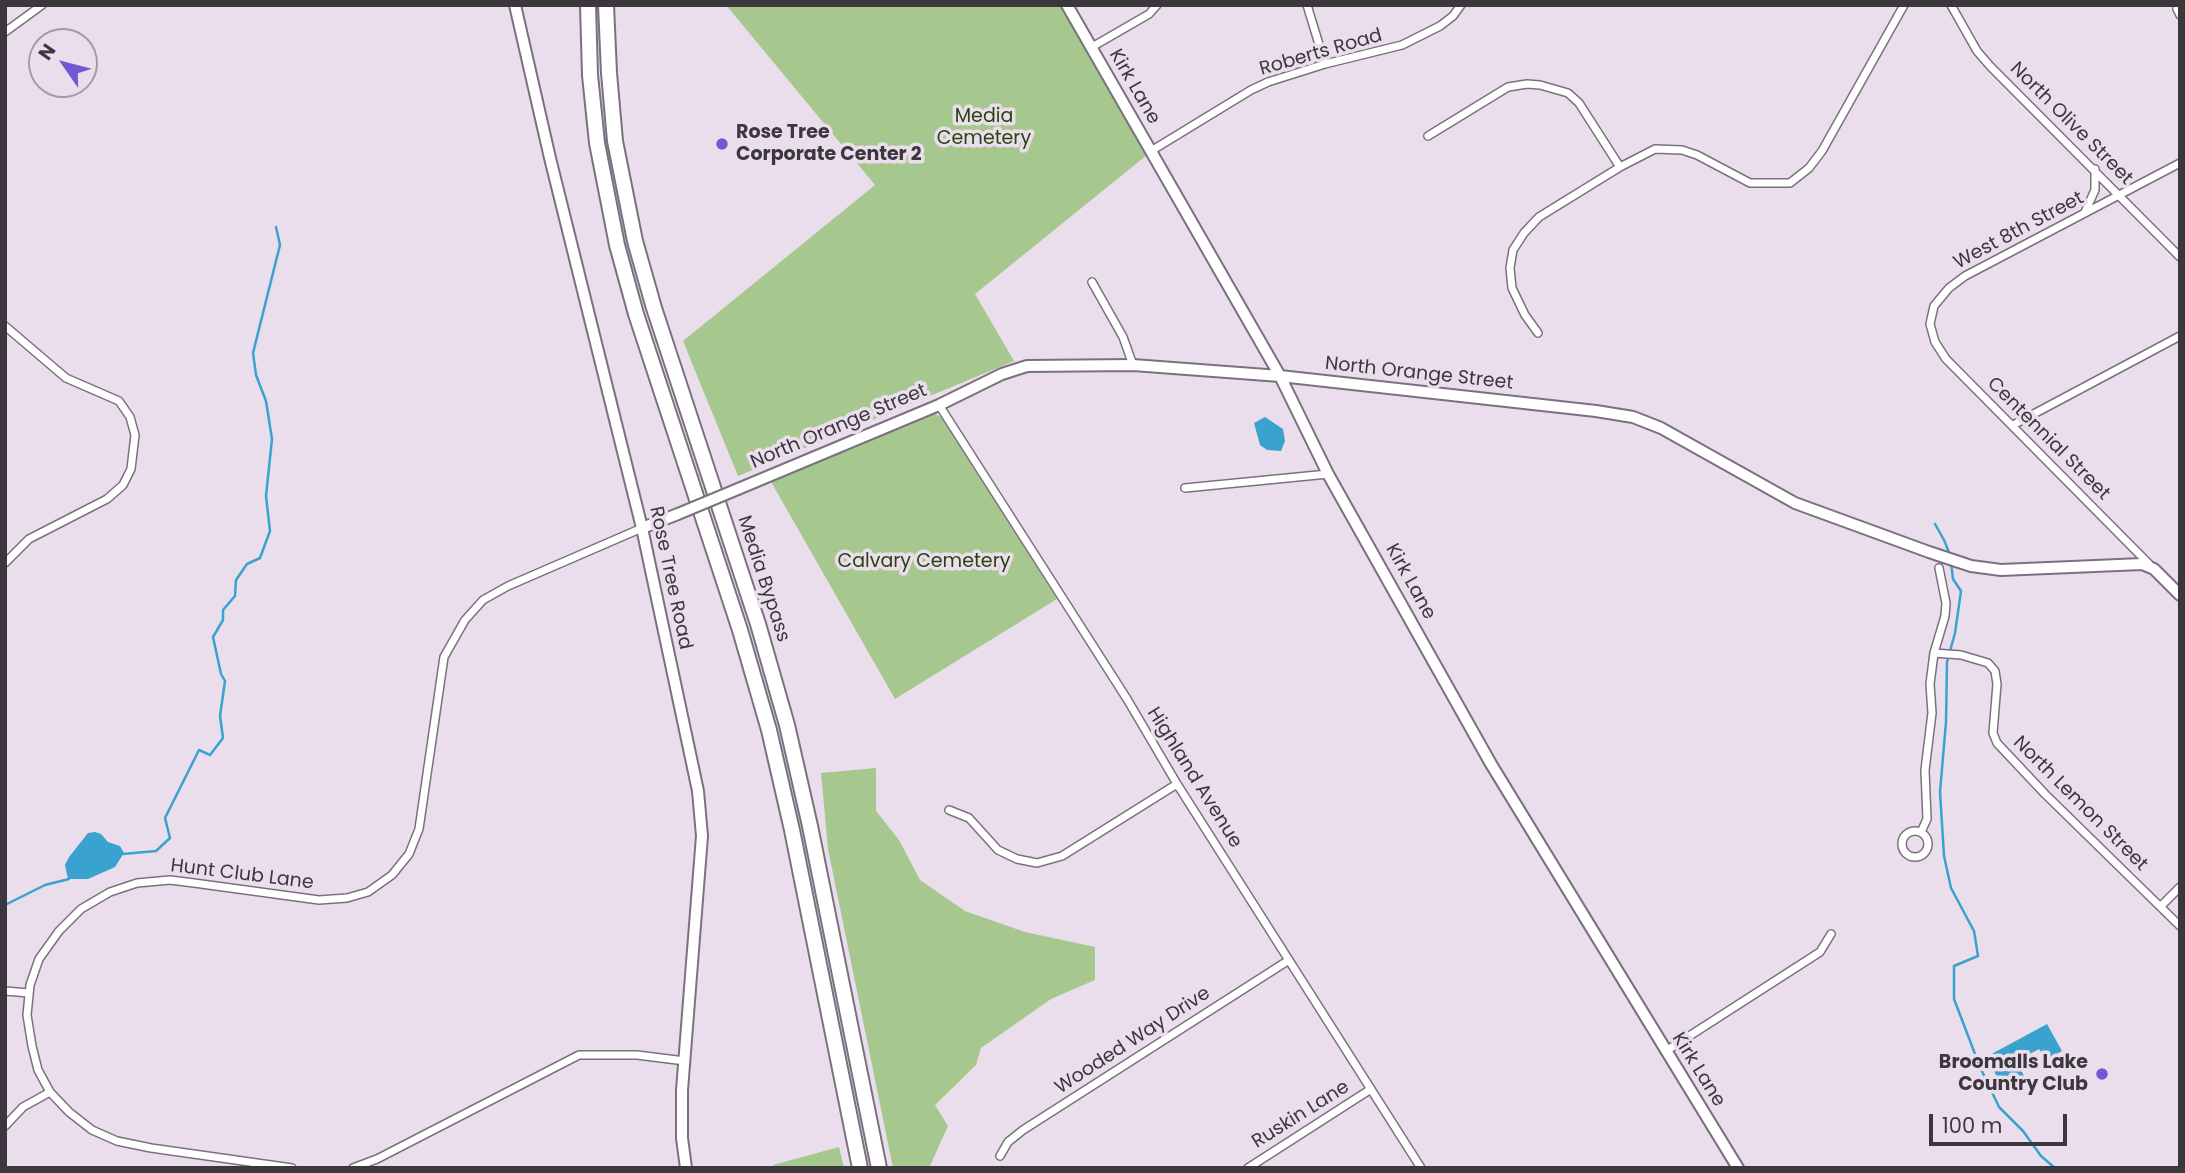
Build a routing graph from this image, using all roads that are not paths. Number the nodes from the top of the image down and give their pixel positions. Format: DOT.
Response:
graph roads {
  1 [pos="42,5"];
  2 [pos="515,5"];
  3 [pos="588,5"];
  4 [pos="606,5"];
  5 [pos="1067,5"];
  6 [pos="1157,5"];
  7 [pos="1307,5"];
  8 [pos="1461,5"];
  9 [pos="1904,5"];
  10 [pos="1951,5"];
  11 [pos="5,32"];
  12 [pos="1092,47"];
  13 [pos="1325,64"];
  14 [pos="1428,136"];
  15 [pos="1151,151"];
  16 [pos="2180,163"];
  17 [pos="1620,167"];
  18 [pos="2095,169"];
  19 [pos="2120,194"];
  20 [pos="2084,214"];
  21 [pos="2180,257"];
  22 [pos="1092,282"];
  23 [pos="1930,324"];
  24 [pos="5,326"];
  25 [pos="1538,333"];
  26 [pos="2180,335"];
  27 [pos="1133,365"];
  28 [pos="1280,376"];
  29 [pos="939,405"];
  30 [pos="2013,425"];
  31 [pos="1328,474"];
  32 [pos="1185,488"];
  33 [pos="642,528"];
  34 [pos="5,563"];
  35 [pos="1939,568"];
  36 [pos="2154,569"];
  37 [pos="2180,595"];
  38 [pos="1934,653"];
  39 [pos="1177,784"];
  40 [pos="949,810"];
  41 [pos="1921,832"];
  42 [pos="2180,887"];
  43 [pos="2161,906"];
  44 [pos="2180,926"];
  45 [pos="1831,934"];
  46 [pos="1289,960"];
  47 [pos="5,991"];
  48 [pos="29,993"];
  49 [pos="1666,1051"];
  50 [pos="685,1061"];
  51 [pos="1371,1089"];
  52 [pos="50,1092"];
  53 [pos="5,1126"];
  54 [pos="1000,1156"];
  55 [pos="292,1168"];
  56 [pos="353,1168"];
  57 [pos="686,1168"];
  58 [pos="860,1168"];
  59 [pos="879,1168"];
  60 [pos="1248,1168"];
  61 [pos="1421,1168"];
  62 [pos="1738,1168"];
  1 -- 11 [label="street"];
  2 -- 33 [label="street, Rose Tree Road"];
  3 -- 58 [label="highway, Media Bypass"];
  4 -- 59 [label="highway, Media Bypass"];
  5 -- 12 [label="street, Kirk Lane"];
  6 -- 12 [label="street"];
  7 -- 13 [label="street"];
  8 -- 13 [label="street, Roberts Road"];
  9 -- 17 [label="street"];
  10 -- 18 [label="street, North Olive Street"];
  12 -- 15 [label="street, Kirk Lane"];
  13 -- 15 [label="street, Roberts Road"];
  14 -- 17 [label="street"];
  15 -- 28 [label="street, Kirk Lane"];
  16 -- 19 [label="street, West 8th Street"];
  17 -- 25 [label="street"];
  18 -- 19 [label="street, North Olive Street"];
  18 -- 20 [label="street"];
  19 -- 20 [label="street, West 8th Street"];
  19 -- 21 [label="street, North Olive Street"];
  20 -- 23 [label="street, West 8th Street"];
  22 -- 27 [label="street"];
  23 -- 30 [label="street, Centennial Street"];
  24 -- 34 [label="street"];
  26 -- 30 [label="street"];
  27 -- 28 [label="street, North Orange Street"];
  27 -- 29 [label="street, North Orange Street"];
  28 -- 31 [label="street, Kirk Lane"];
  28 -- 36 [label="street, North Orange Street"];
  29 -- 33 [label="street, North Orange Street, bridge"];
  29 -- 39 [label="street, Highland Avenue"];
  30 -- 36 [label="street, Centennial Street"];
  31 -- 32 [label="street"];
  31 -- 49 [label="street, Kirk Lane"];
  33 -- 48 [label="street, Hunt Club Lane"];
  33 -- 50 [label="street, Rose Tree Road"];
  35 -- 38 [label="street"];
  36 -- 37 [label="street"];
  38 -- 41 [label="street"];
  38 -- 43 [label="street, North Lemon Street"];
  39 -- 40 [label="street"];
  39 -- 46 [label="street, Highland Avenue"];
  42 -- 43 [label="street"];
  43 -- 44 [label="street, North Lemon Street"];
  45 -- 49 [label="street"];
  46 -- 51 [label="street, Highland Avenue"];
  46 -- 54 [label="street, Wooded Way Drive"];
  47 -- 48 [label="street"];
  48 -- 52 [label="street, Hunt Club Lane"];
  49 -- 62 [label="street, Kirk Lane"];
  50 -- 56 [label="street"];
  50 -- 57 [label="street, Rose Tree Road"];
  51 -- 60 [label="street, Ruskin Lane"];
  51 -- 61 [label="street, Highland Avenue"];
  52 -- 53 [label="street"];
  52 -- 55 [label="street, Hunt Club Lane"];
}
